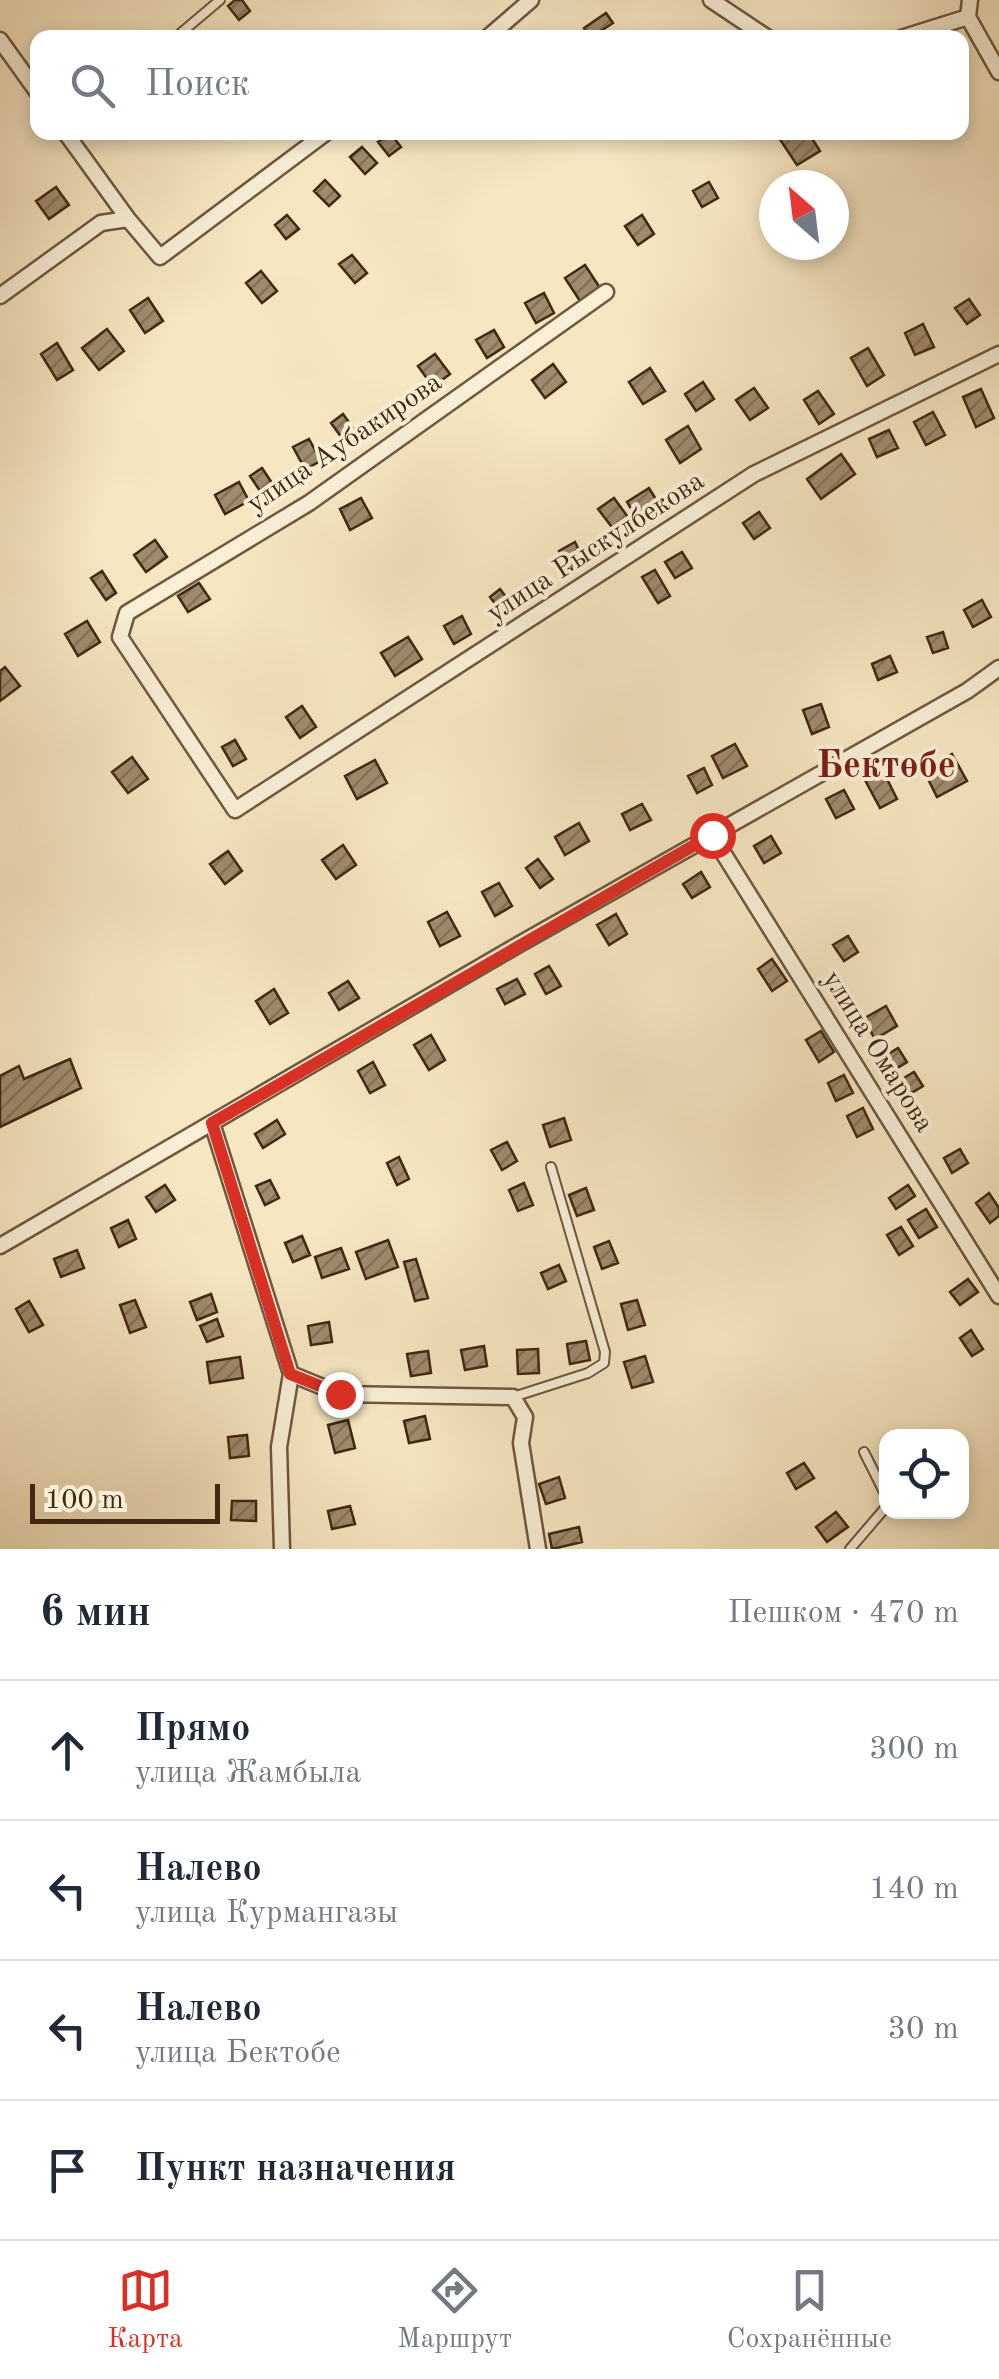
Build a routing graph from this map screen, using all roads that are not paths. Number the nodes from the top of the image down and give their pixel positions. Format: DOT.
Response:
graph roads {
  1 [pos="220,0"];
  2 [pos="531,0"];
  3 [pos="711,0"];
  4 [pos="970,0"];
  5 [pos="205,4"];
  6 [pos="968,18"];
  7 [pos="182,30"];
  8 [pos="496,30"];
  9 [pos="756,30"];
  10 [pos="928,30"];
  11 [pos="0,40"];
  12 [pos="999,72"];
  13 [pos="30,82"];
  14 [pos="72,140"];
  15 [pos="316,140"];
  16 [pos="128,218"];
  17 [pos="606,292"];
  18 [pos="0,296"];
  19 [pos="999,354"];
  20 [pos="997,674"];
  21 [pos="235,810"];
  22 [pos="712,835"];
  23 [pos="212,1123"];
  24 [pos="550,1167"];
  25 [pos="0,1246"];
  26 [pos="999,1296"];
  27 [pos="290,1374"];
  28 [pos="513,1397"];
  29 [pos="864,1452"];
  30 [pos="879,1482"];
  31 [pos="879,1514"];
  32 [pos="282,1549"];
  33 [pos="538,1549"];
  34 [pos="850,1549"];
  1 -- 5 [label="lane"];
  2 -- 8 [label="street"];
  3 -- 9 [label="street"];
  4 -- 6 [label="street"];
  5 -- 7 [label="lane"];
  6 -- 10 [label="street"];
  6 -- 12 [label="street"];
  11 -- 13 [label="street"];
  14 -- 16 [label="street"];
  15 -- 16 [label="street"];
  16 -- 18 [label="street"];
  17 -- 21 [label="street, улица Аубакирова"];
  19 -- 21 [label="street, улица Рыскулбекова"];
  20 -- 22 [label="street"];
  22 -- 23 [label="street"];
  22 -- 26 [label="street, улица Омарова"];
  23 -- 25 [label="street"];
  23 -- 27 [label="street"];
  24 -- 28 [label="lane"];
  27 -- 28 [label="street"];
  27 -- 32 [label="street"];
  28 -- 33 [label="street"];
  29 -- 30 [label="lane"];
  31 -- 34 [label="lane"];
}
